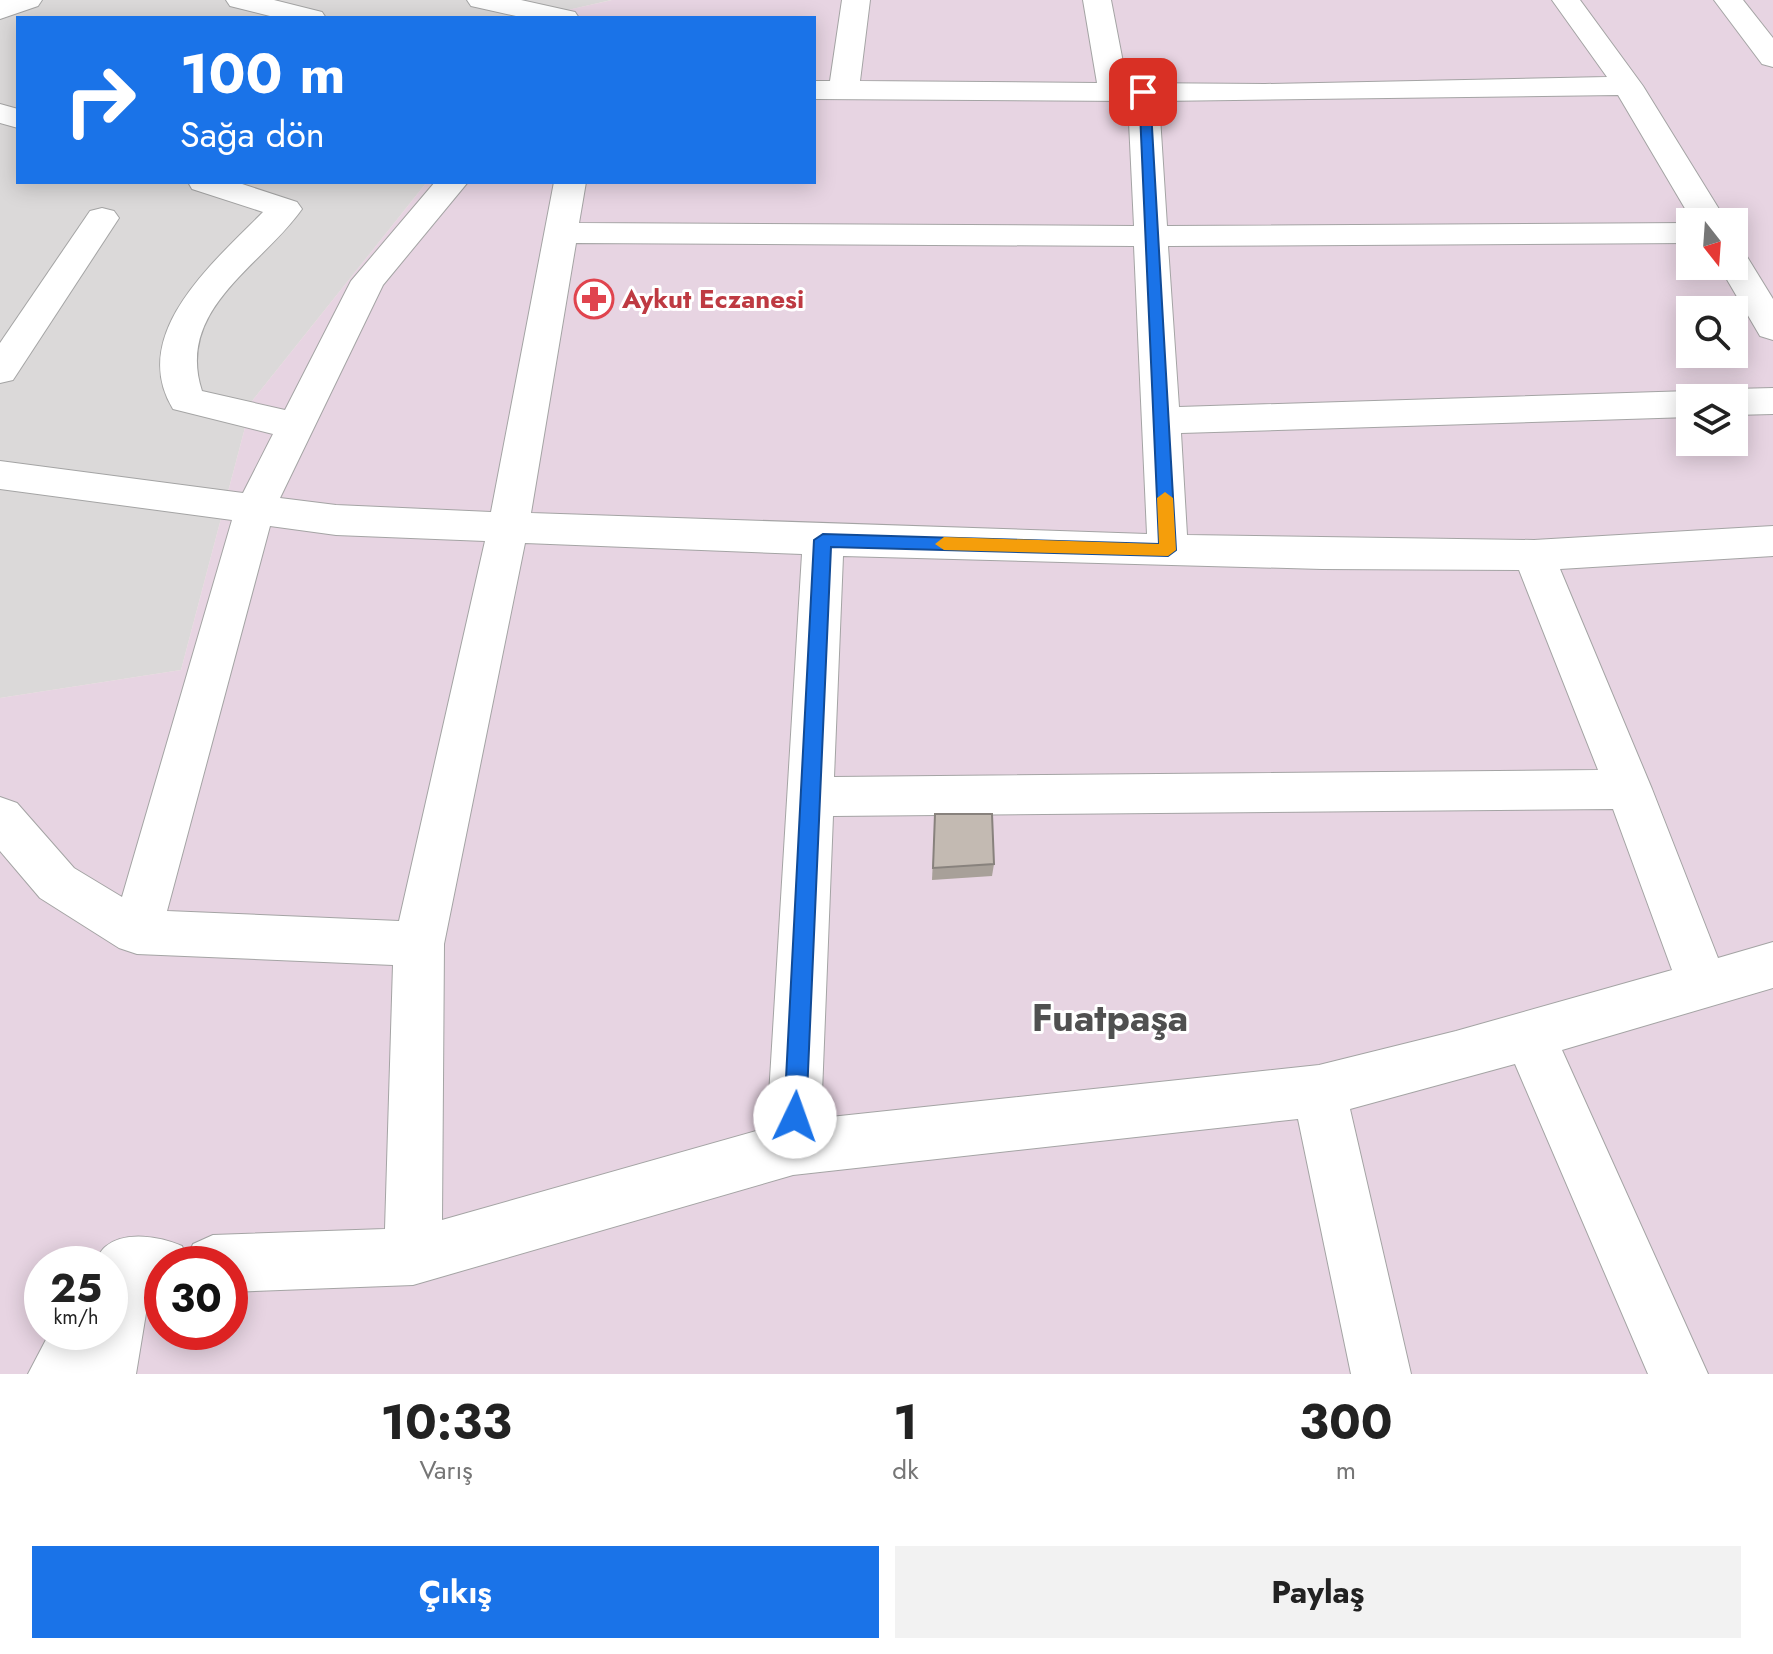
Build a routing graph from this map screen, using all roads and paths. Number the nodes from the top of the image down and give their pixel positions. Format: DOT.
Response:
graph roads {
  1 [pos="28,0"];
  2 [pos="240,0"];
  3 [pos="481,0"];
  4 [pos="856,0"];
  5 [pos="1097,0"];
  6 [pos="1566,0"];
  7 [pos="1728,0"];
  8 [pos="0,11"];
  9 [pos="579,15"];
  10 [pos="304,16"];
  11 [pos="1773,58"];
  12 [pos="1628,86"];
  13 [pos="829,90"];
  14 [pos="1129,92"];
  15 [pos="210,184"];
  16 [pos="450,184"];
  17 [pos="570,184"];
  18 [pos="1702,208"];
  19 [pos="102,218"];
  20 [pos="560,233"];
  21 [pos="1676,233"];
  22 [pos="1151,236"];
  23 [pos="1744,280"];
  24 [pos="1773,328"];
  25 [pos="0,371"];
  26 [pos="1773,401"];
  27 [pos="1748,402"];
  28 [pos="1676,404"];
  29 [pos="1161,421"];
  30 [pos="296,426"];
  31 [pos="0,475"];
  32 [pos="255,509"];
  33 [pos="508,527"];
  34 [pos="823,540"];
  35 [pos="1773,541"];
  36 [pos="1168,550"];
  37 [pos="1534,555"];
  38 [pos="1629,789"];
  39 [pos="809,797"];
  40 [pos="0,817"];
  41 [pos="137,932"];
  42 [pos="419,944"];
  43 [pos="1773,965"];
  44 [pos="1703,985"];
  45 [pos="1529,1035"];
  46 [pos="1319,1091"];
  47 [pos="793,1148"];
  48 [pos="413,1257"];
  49 [pos="248,1263"];
  50 [pos="132,1275"];
  51 [pos="73,1350"];
  52 [pos="58,1374"];
  53 [pos="106,1374"];
  54 [pos="1381,1374"];
  55 [pos="1678,1374"];
  1 -- 8 [label="street"];
  2 -- 10 [label="street"];
  3 -- 9 [label="street"];
  4 -- 13 [label="street"];
  5 -- 14 [label="street"];
  6 -- 12 [label="street"];
  7 -- 11 [label="street"];
  12 -- 14 [label="street"];
  12 -- 18 [label="street"];
  13 -- 14 [label="street"];
  14 -- 22 [label="street"];
  15 -- 30 [label="street"];
  16 -- 30 [label="street"];
  17 -- 20 [label="street"];
  19 -- 25 [label="street"];
  20 -- 22 [label="street"];
  20 -- 33 [label="street"];
  21 -- 22 [label="street"];
  22 -- 29 [label="street"];
  23 -- 24 [label="street"];
  26 -- 27 [label="street"];
  28 -- 29 [label="street"];
  29 -- 36 [label="street"];
  30 -- 32 [label="street"];
  31 -- 32 [label="street"];
  32 -- 33 [label="street"];
  32 -- 41 [label="street"];
  33 -- 34 [label="street"];
  33 -- 42 [label="street"];
  34 -- 36 [label="street"];
  34 -- 39 [label="street"];
  35 -- 37 [label="street"];
  36 -- 37 [label="street"];
  37 -- 38 [label="street"];
  38 -- 39 [label="street"];
  38 -- 44 [label="street"];
  39 -- 47 [label="street"];
  40 -- 41 [label="street"];
  41 -- 42 [label="street"];
  42 -- 48 [label="street"];
  43 -- 44 [label="street"];
  44 -- 45 [label="street"];
  45 -- 46 [label="street"];
  45 -- 55 [label="street"];
  46 -- 47 [label="street"];
  46 -- 54 [label="street"];
  47 -- 48 [label="street"];
  48 -- 49 [label="street"];
  50 -- 53 [label="street"];
  51 -- 52 [label="street"];
}
